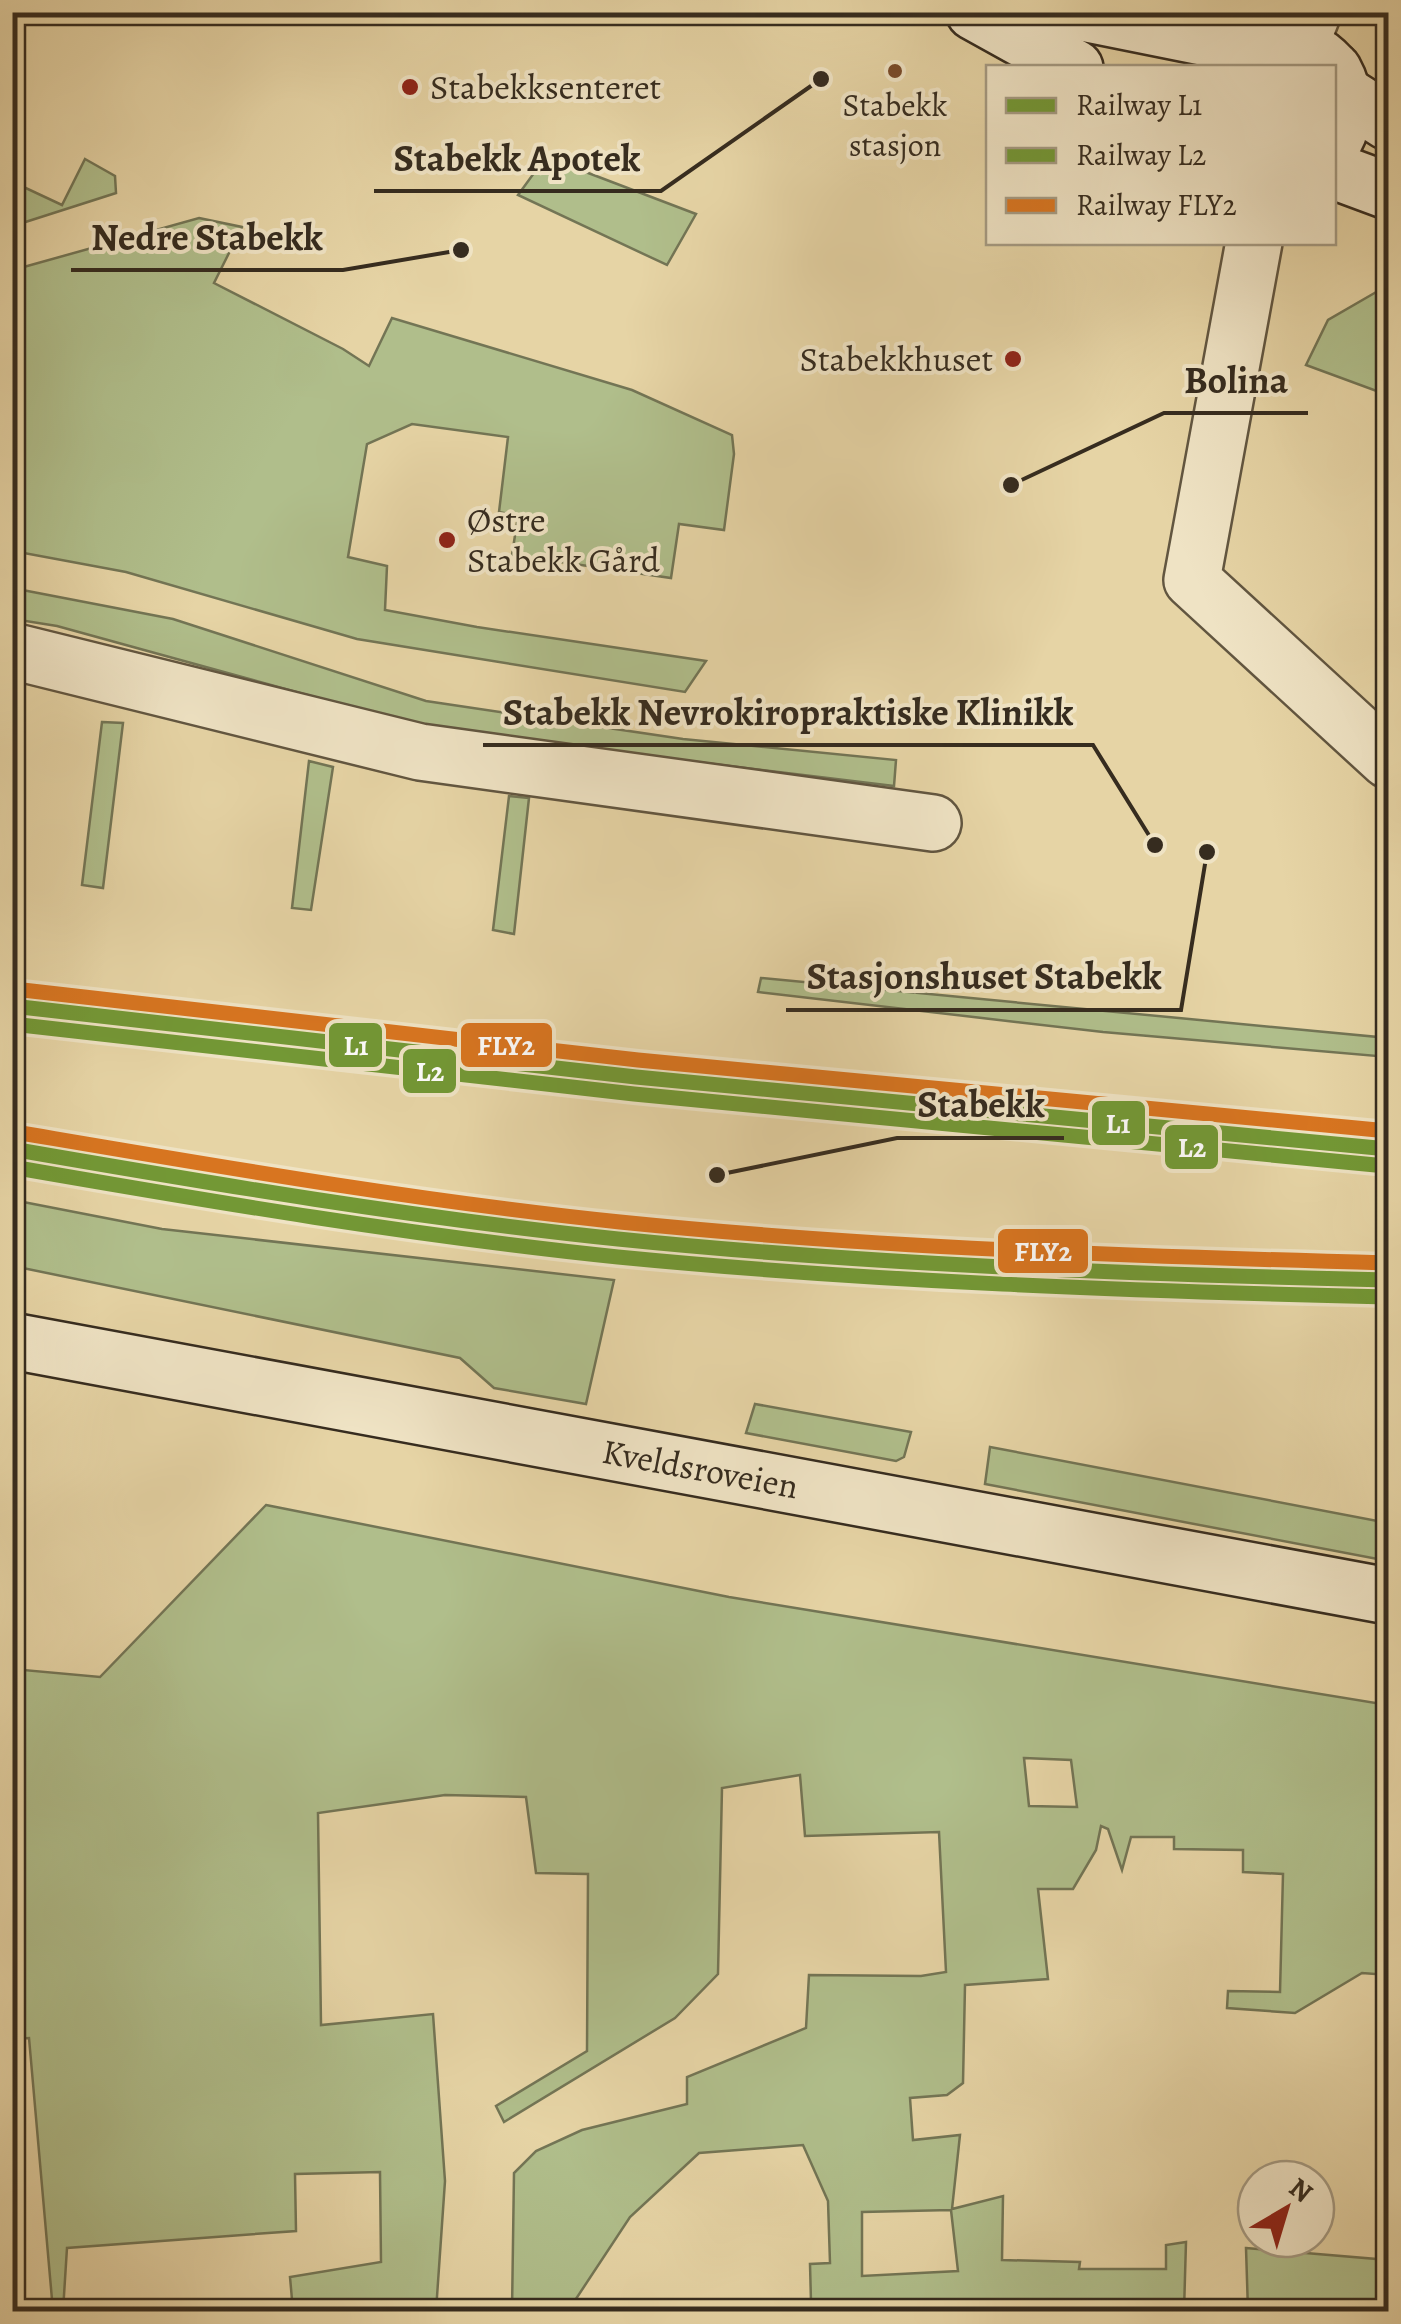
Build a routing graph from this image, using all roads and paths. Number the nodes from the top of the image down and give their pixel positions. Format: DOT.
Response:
graph roads {
  1 [pos="974,12"];
  2 [pos="1078,12"];
  3 [pos="1070,65"];
  4 [pos="1281,65"];
  5 [pos="1336,172"];
  6 [pos="1388,191"];
  7 [pos="1253,245"];
  8 [pos="12,651"];
  9 [pos="1388,760"];
  10 [pos="933,823"];
  11 [pos="12,1340"];
  12 [pos="1388,1596"];
  1 -- 3 [label="main road"];
  2 -- 4 [label="main road"];
  5 -- 6 [label="main road"];
  7 -- 9 [label="main road"];
  8 -- 10 [label="main road"];
  11 -- 12 [label="main road, Kveldsroveien"];
}
